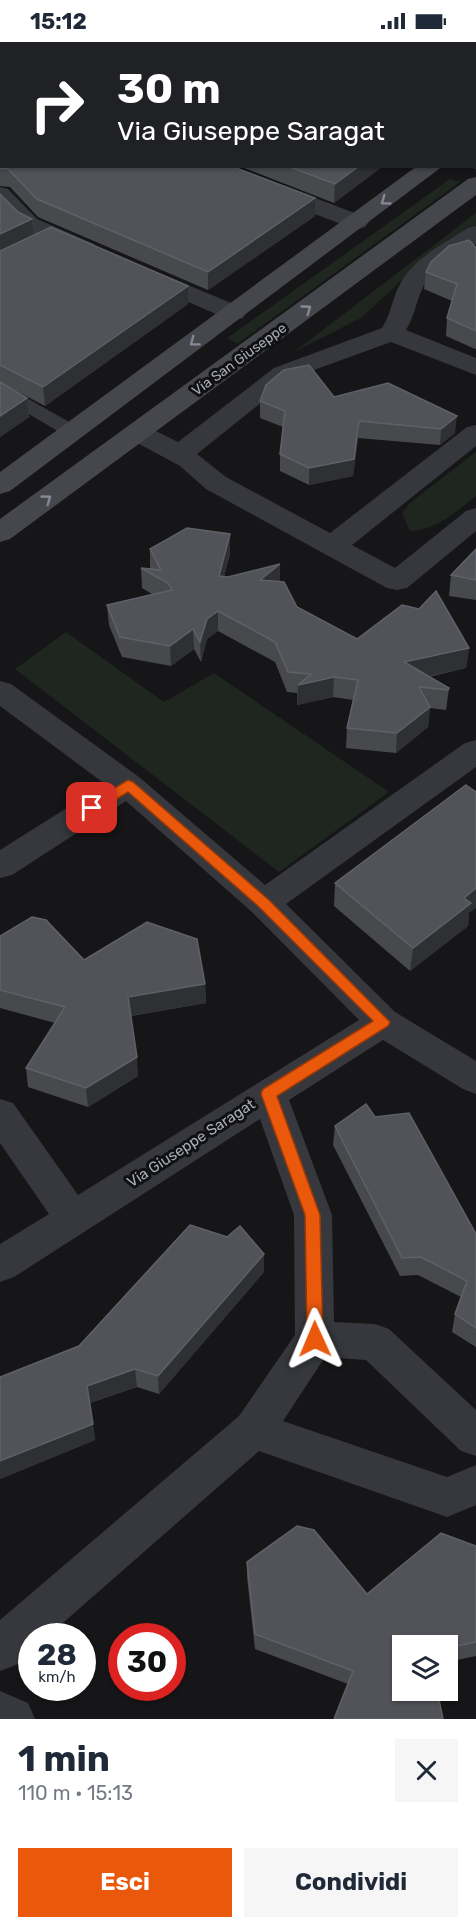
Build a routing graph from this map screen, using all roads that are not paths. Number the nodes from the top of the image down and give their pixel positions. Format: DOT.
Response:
graph roads {
  1 [pos="214,168"];
  2 [pos="429,168"];
  3 [pos="476,184"];
  4 [pos="0,194"];
  5 [pos="357,222"];
  6 [pos="476,233"];
  7 [pos="234,313"];
  8 [pos="391,333"];
  9 [pos="476,367"];
  10 [pos="0,389"];
  11 [pos="73,432"];
  12 [pos="139,433"];
  13 [pos="476,433"];
  14 [pos="181,453"];
  15 [pos="0,485"];
  16 [pos="476,517"];
  17 [pos="0,533"];
  18 [pos="333,545"];
  19 [pos="0,691"];
  20 [pos="476,751"];
  21 [pos="128,785"];
  22 [pos="0,866"];
  23 [pos="264,903"];
  24 [pos="383,1022"];
  25 [pos="476,1079"];
  26 [pos="269,1094"];
  27 [pos="0,1114"];
  28 [pos="73,1218"];
  29 [pos="0,1265"];
  30 [pos="315,1339"];
  31 [pos="253,1430"];
  32 [pos="476,1437"];
  33 [pos="476,1485"];
  34 [pos="0,1649"];
  35 [pos="0,1714"];
  36 [pos="12,1719"];
  1 -- 5 [label="street"];
  2 -- 5 [label="street, one-way"];
  12 -- 3 [label="street, Via San Giuseppe, one-way"];
  4 -- 7 [label="street"];
  5 -- 7 [label="street"];
  6 -- 8 [label="street"];
  7 -- 11 [label="street, one-way"];
  8 -- 9 [label="street"];
  8 -- 14 [label="street"];
  10 -- 11 [label="lane"];
  11 -- 15 [label="street"];
  12 -- 14 [label="street"];
  17 -- 12 [label="street, Via San Giuseppe, one-way"];
  13 -- 18 [label="street"];
  14 -- 18 [label="street"];
  16 -- 18 [label="street"];
  19 -- 21 [label="street"];
  20 -- 23 [label="street"];
  21 -- 22 [label="street"];
  21 -- 23 [label="street"];
  23 -- 24 [label="street"];
  24 -- 25 [label="street"];
  24 -- 26 [label="street, Via Giuseppe Saragat"];
  26 -- 28 [label="street, Via Giuseppe Saragat"];
  26 -- 30 [label="street"];
  27 -- 28 [label="street"];
  28 -- 29 [label="street, Via Giuseppe Saragat"];
  30 -- 31 [label="street"];
  30 -- 32 [label="street"];
  31 -- 33 [label="street"];
  31 -- 34 [label="street"];
  35 -- 36 [label="street"];
}
